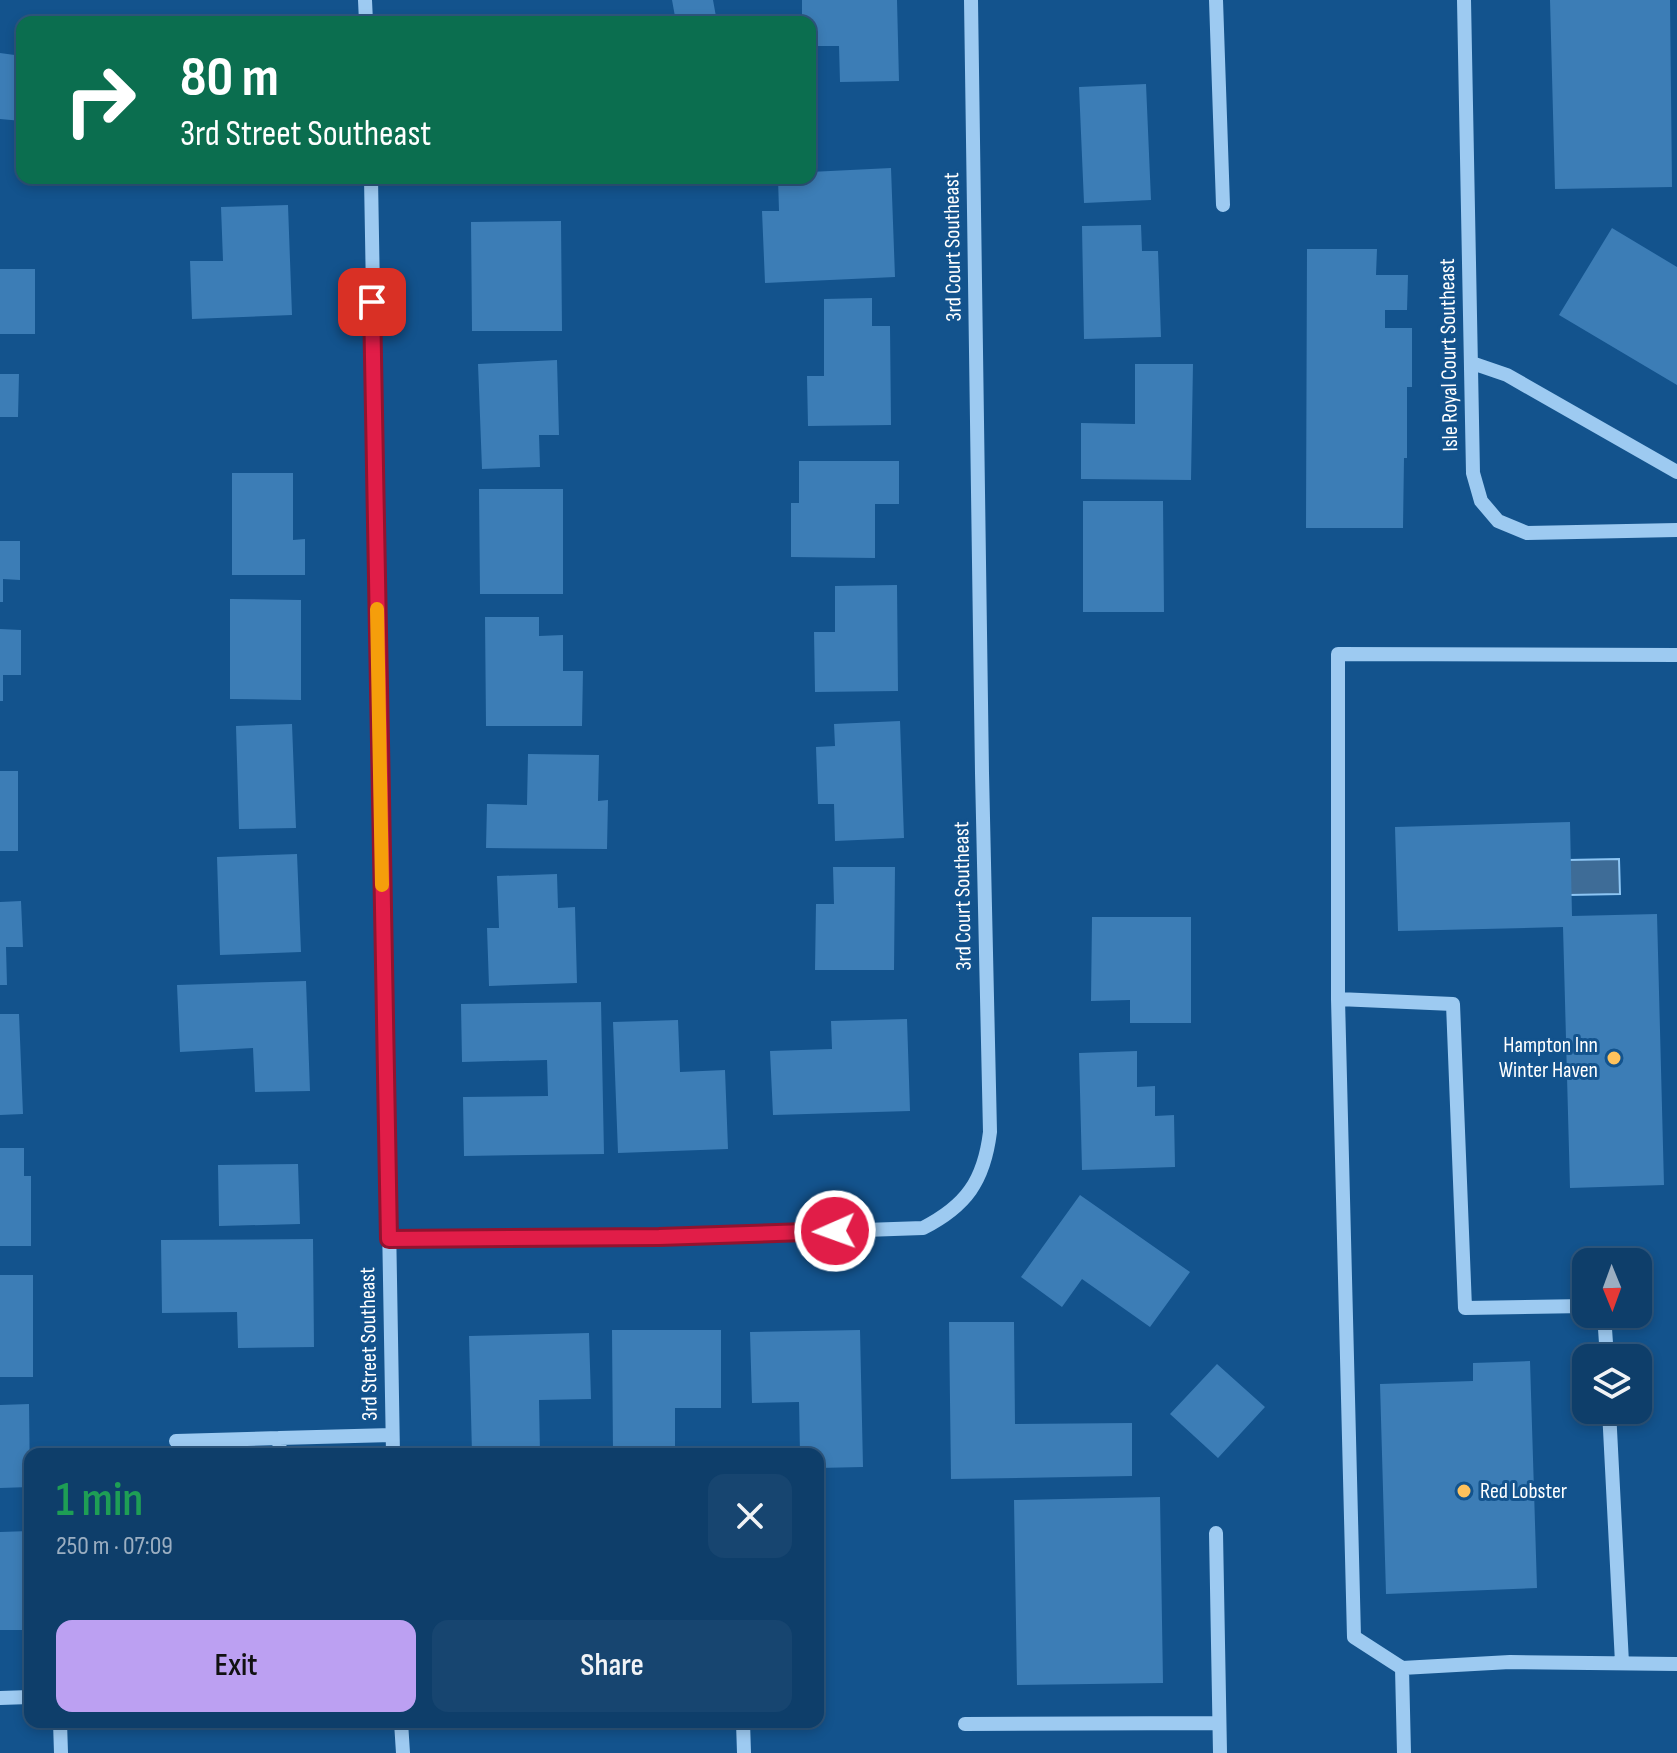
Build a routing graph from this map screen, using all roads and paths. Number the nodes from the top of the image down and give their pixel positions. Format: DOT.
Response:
graph roads {
  1 [pos="971,0"];
  2 [pos="1216,0"];
  3 [pos="1464,0"];
  4 [pos="371,184"];
  5 [pos="1223,205"];
  6 [pos="1472,363"];
  7 [pos="1677,472"];
  8 [pos="1677,530"];
  9 [pos="1677,655"];
  10 [pos="1338,999"];
  11 [pos="389,1239"];
  12 [pos="1572,1306"];
  13 [pos="1610,1424"];
  14 [pos="392,1435"];
  15 [pos="279,1438"];
  16 [pos="176,1441"];
  17 [pos="280,1448"];
  18 [pos="393,1448"];
  19 [pos="1216,1533"];
  20 [pos="1622,1663"];
  21 [pos="1677,1664"];
  22 [pos="1402,1668"];
  23 [pos="24,1697"];
  24 [pos="0,1698"];
  25 [pos="1219,1723"];
  26 [pos="965,1724"];
  27 [pos="60,1728"];
  28 [pos="401,1728"];
  29 [pos="743,1728"];
  30 [pos="61,1753"];
  31 [pos="403,1753"];
  32 [pos="744,1753"];
  33 [pos="1220,1753"];
  34 [pos="1404,1753"];
  1 -- 11 [label="street, 3rd Court Southeast"];
  2 -- 5 [label="street"];
  3 -- 6 [label="street, Isle Royal Court Southeast"];
  4 -- 11 [label="street, 3rd Street Southeast"];
  6 -- 7 [label="street"];
  6 -- 8 [label="street, Isle Royal Court Southeast"];
  9 -- 10 [label="street"];
  10 -- 12 [label="street"];
  10 -- 22 [label="street"];
  11 -- 14 [label="street, 3rd Street Southeast"];
  13 -- 20 [label="street"];
  14 -- 15 [label="street"];
  14 -- 18 [label="street, 3rd Street Southeast"];
  15 -- 16 [label="street"];
  15 -- 17 [label="street"];
  19 -- 25 [label="street"];
  20 -- 21 [label="street"];
  20 -- 22 [label="street"];
  22 -- 34 [label="street"];
  23 -- 24 [label="street"];
  25 -- 26 [label="street"];
  25 -- 33 [label="street"];
  27 -- 30 [label="street"];
  28 -- 31 [label="street"];
  29 -- 32 [label="street"];
}
